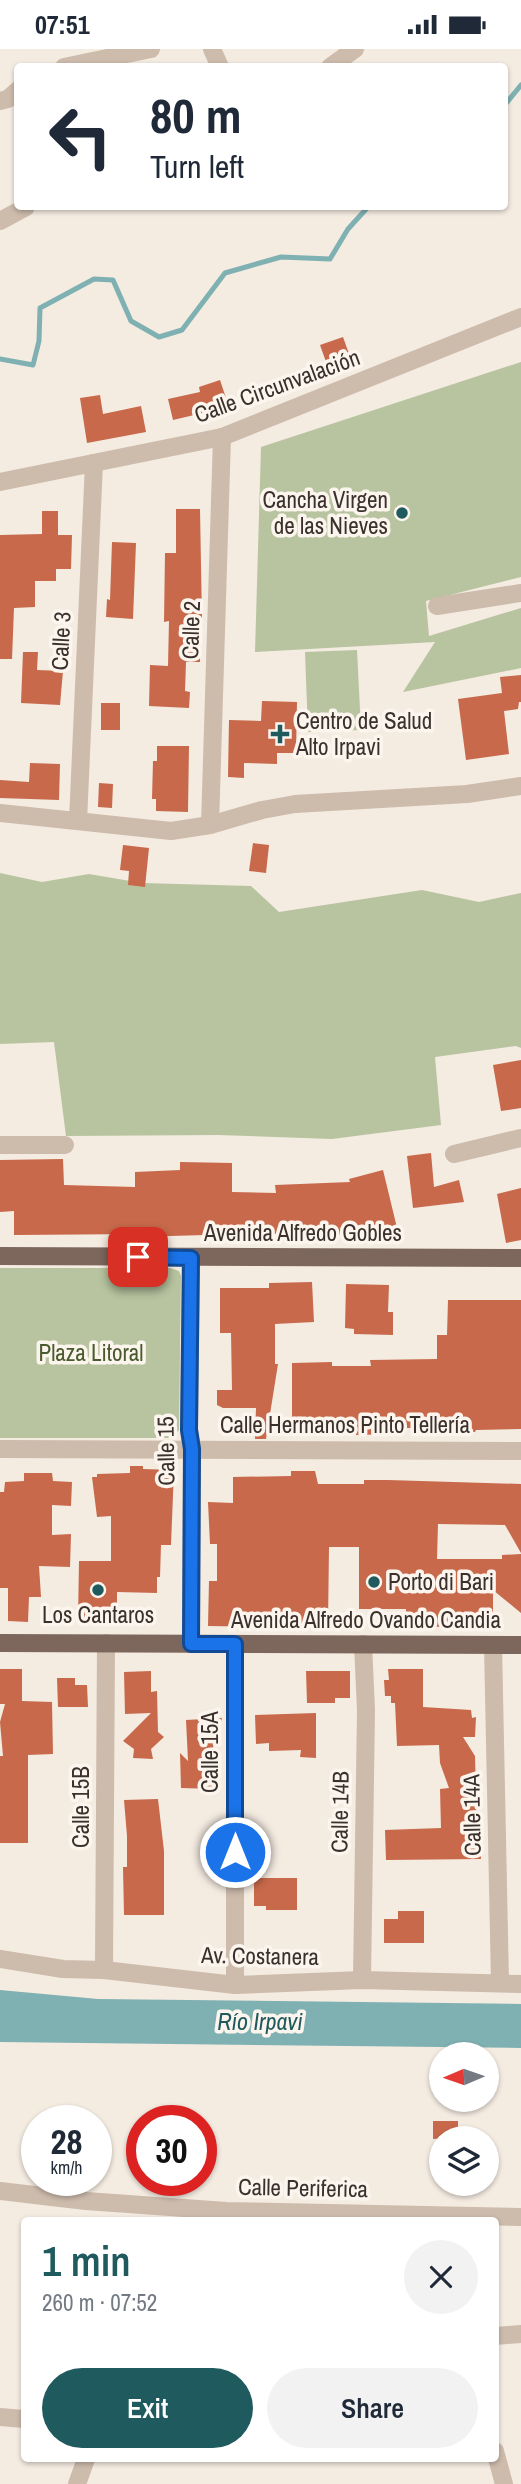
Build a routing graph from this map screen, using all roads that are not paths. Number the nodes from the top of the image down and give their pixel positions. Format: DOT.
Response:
graph roads {
  1 [pos="151,49"];
  2 [pos="355,49"];
  3 [pos="83,63"];
  4 [pos="336,63"];
  5 [pos="20,210"];
  6 [pos="0,221"];
  7 [pos="521,317"];
  8 [pos="222,437"];
  9 [pos="94,463"];
  10 [pos="0,482"];
  11 [pos="521,593"];
  12 [pos="437,606"];
  13 [pos="521,786"];
  14 [pos="0,813"];
  15 [pos="78,821"];
  16 [pos="210,825"];
  17 [pos="521,1138"];
  18 [pos="0,1145"];
  19 [pos="65,1145"];
  20 [pos="454,1154"];
  21 [pos="0,1256"];
  22 [pos="191,1258"];
  23 [pos="521,1258"];
  24 [pos="0,1449"];
  25 [pos="192,1449"];
  26 [pos="521,1451"];
  27 [pos="0,1643"];
  28 [pos="106,1643"];
  29 [pos="191,1644"];
  30 [pos="235,1644"];
  31 [pos="363,1644"];
  32 [pos="493,1645"];
  33 [pos="521,1645"];
  34 [pos="0,1959"];
  35 [pos="104,1971"];
  36 [pos="362,1980"];
  37 [pos="500,1983"];
  38 [pos="521,1984"];
  39 [pos="236,1985"];
  40 [pos="0,2191"];
  41 [pos="521,2217"];
  42 [pos="521,2334"];
  43 [pos="499,2336"];
  44 [pos="0,2417"];
  45 [pos="21,2419"];
  46 [pos="85,2462"];
  47 [pos="498,2462"];
  48 [pos="77,2484"];
  49 [pos="503,2484"];
  1 -- 3 [label="street"];
  2 -- 4 [label="street"];
  5 -- 6 [label="street"];
  7 -- 8 [label="street, Calle Circunvalación"];
  8 -- 9 [label="street, Calle Circunvalación"];
  8 -- 16 [label="street, Calle 2"];
  9 -- 10 [label="street, Calle Circunvalación"];
  9 -- 15 [label="street, Calle 3"];
  11 -- 12 [label="street"];
  13 -- 16 [label="street"];
  14 -- 15 [label="street"];
  15 -- 16 [label="street"];
  17 -- 20 [label="street"];
  18 -- 19 [label="street"];
  21 -- 22 [label="main road, Avenida Alfredo Gobles"];
  22 -- 23 [label="main road, Avenida Alfredo Gobles"];
  22 -- 25 [label="street, Calle 15"];
  24 -- 25 [label="street, Calle Hermanos Pinto Tellería"];
  25 -- 26 [label="street, Calle Hermanos Pinto Tellería"];
  25 -- 29 [label="street, Calle 15"];
  27 -- 28 [label="main road, Avenida Alfredo Ovando Candia"];
  28 -- 29 [label="main road, Avenida Alfredo Ovando Candia"];
  28 -- 35 [label="street, Calle 15B"];
  29 -- 30 [label="main road, Avenida Alfredo Ovando Candia"];
  30 -- 31 [label="main road, Avenida Alfredo Ovando Candia"];
  30 -- 39 [label="street, Calle 15A"];
  31 -- 32 [label="main road, Avenida Alfredo Ovando Candia"];
  31 -- 36 [label="street, Calle 14B"];
  32 -- 33 [label="main road, Avenida Alfredo Ovando Candia"];
  32 -- 37 [label="street, Calle 14A"];
  34 -- 35 [label="street, Av. Costanera"];
  35 -- 39 [label="street, Av. Costanera"];
  36 -- 37 [label="street, Av. Costanera"];
  36 -- 39 [label="street, Av. Costanera"];
  37 -- 38 [label="street, Av. Costanera"];
  40 -- 41 [label="street, Calle Periferica"];
  42 -- 43 [label="street"];
  44 -- 45 [label="street"];
  46 -- 48 [label="street"];
  47 -- 49 [label="street"];
}
